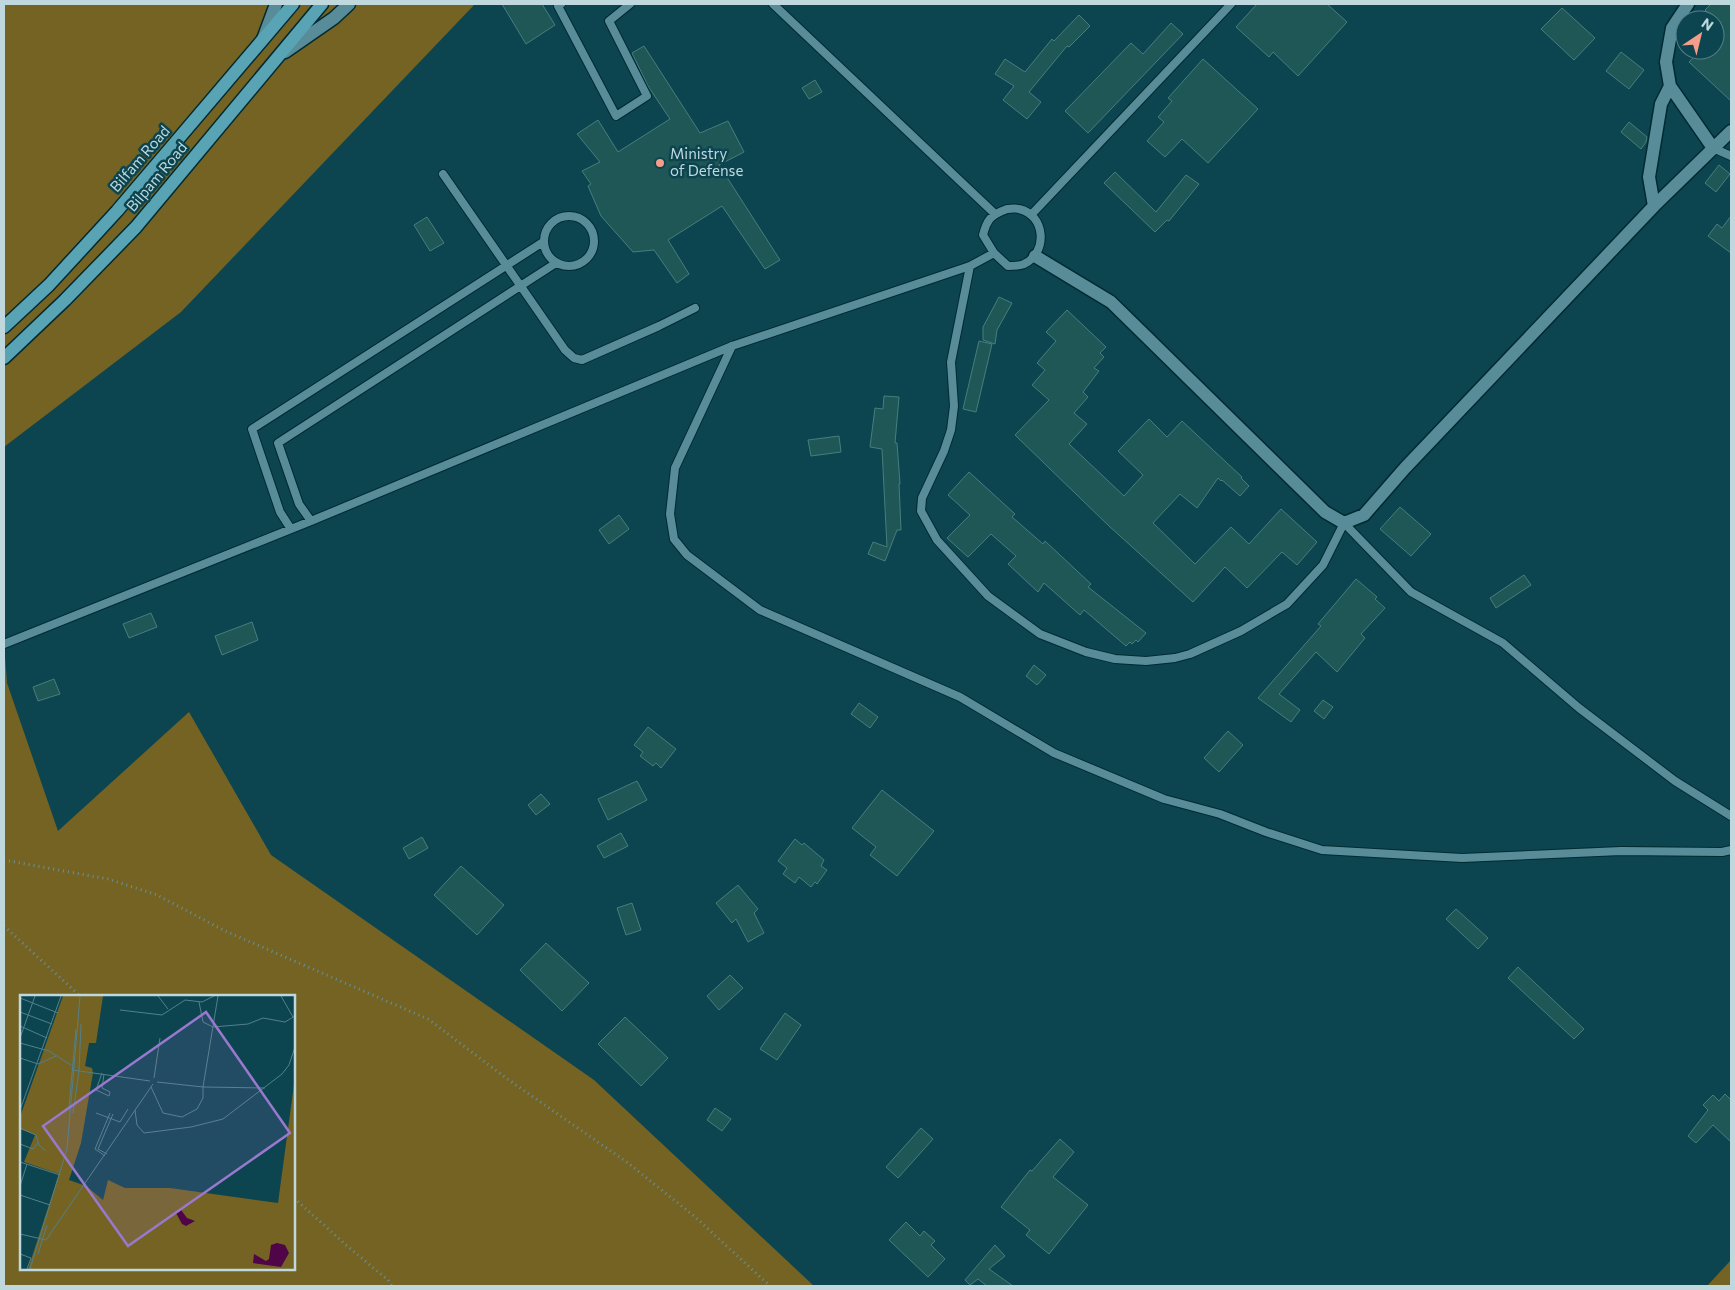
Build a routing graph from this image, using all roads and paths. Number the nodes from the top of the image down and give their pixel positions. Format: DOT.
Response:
graph roads {
  1 [pos="276,4"];
  2 [pos="293,4"];
  3 [pos="322,4"];
  4 [pos="349,4"];
  5 [pos="561,4"];
  6 [pos="630,4"];
  7 [pos="773,4"];
  8 [pos="1231,4"];
  9 [pos="1688,4"];
  10 [pos="261,43"];
  11 [pos="278,56"];
  12 [pos="1670,86"];
  13 [pos="1731,131"];
  14 [pos="1713,148"];
  15 [pos="1731,156"];
  16 [pos="444,174"];
  17 [pos="1654,206"];
  18 [pos="995,214"];
  19 [pos="1031,215"];
  20 [pos="543,242"];
  21 [pos="994,253"];
  22 [pos="1035,256"];
  23 [pos="556,262"];
  24 [pos="506,266"];
  25 [pos="970,266"];
  26 [pos="520,287"];
  27 [pos="694,308"];
  28 [pos="4,327"];
  29 [pos="732,346"];
  30 [pos="4,358"];
  31 [pos="311,521"];
  32 [pos="1344,523"];
  33 [pos="291,529"];
  34 [pos="4,644"];
  35 [pos="1731,816"];
  36 [pos="1731,850"];
  37 [pos="4,860"];
  38 [pos="4,926"];
  39 [pos="79,995"];
  40 [pos="295,1199"];
  41 [pos="392,1286"];
  42 [pos="770,1286"];
  1 -- 10 [label="street"];
  2 -- 10 [label="main road, Bilfam Road"];
  3 -- 11 [label="main road, Bilpam Road"];
  4 -- 11 [label="street"];
  5 -- 6 [label="lane"];
  7 -- 18 [label="lane"];
  8 -- 19 [label="lane"];
  9 -- 12 [label="street"];
  10 -- 28 [label="main road, Bilfam Road"];
  11 -- 30 [label="main road, Bilpam Road"];
  12 -- 14 [label="street"];
  12 -- 17 [label="street"];
  13 -- 14 [label="street"];
  14 -- 15 [label="lane"];
  14 -- 17 [label="street"];
  16 -- 24 [label="lane"];
  17 -- 32 [label="street"];
  18 -- 19 [label="lane"];
  18 -- 21 [label="lane"];
  19 -- 22 [label="lane"];
  20 -- 23 [label="lane"];
  20 -- 23 [label="lane"];
  20 -- 24 [label="lane"];
  21 -- 22 [label="lane"];
  21 -- 25 [label="lane"];
  22 -- 32 [label="street"];
  23 -- 26 [label="lane"];
  24 -- 26 [label="lane"];
  24 -- 33 [label="lane"];
  25 -- 29 [label="lane"];
  25 -- 32 [label="lane"];
  26 -- 27 [label="lane"];
  26 -- 31 [label="lane"];
  29 -- 31 [label="lane"];
  29 -- 36 [label="lane"];
  31 -- 33 [label="lane"];
  32 -- 35 [label="lane"];
  33 -- 34 [label="lane"];
  37 -- 42 [label="path"];
  38 -- 39 [label="path"];
  40 -- 41 [label="path"];
}
